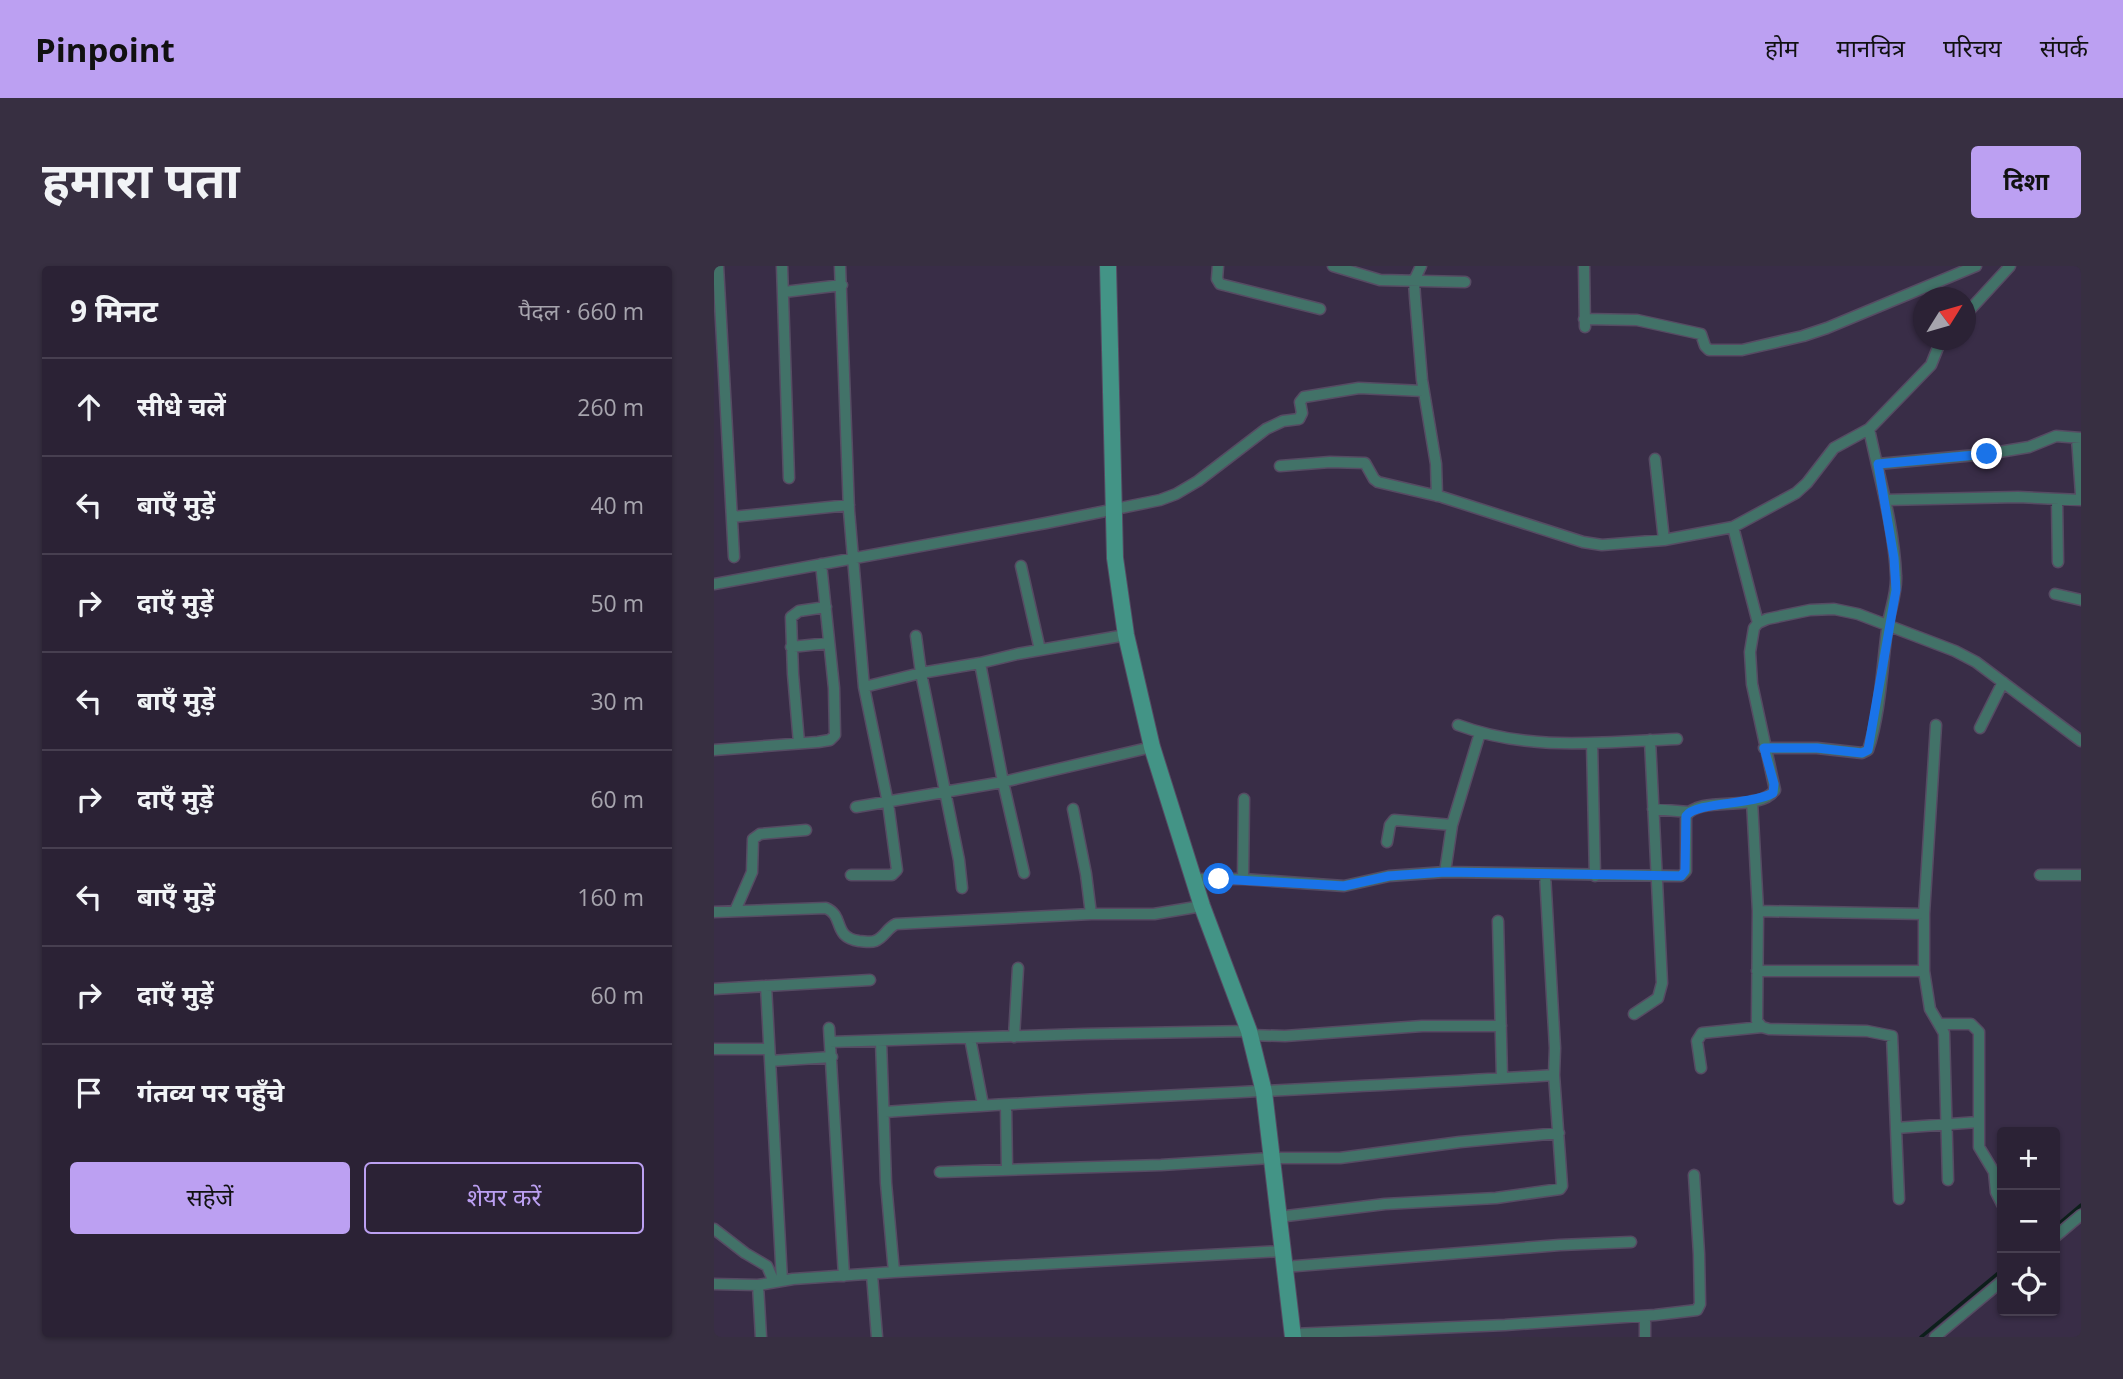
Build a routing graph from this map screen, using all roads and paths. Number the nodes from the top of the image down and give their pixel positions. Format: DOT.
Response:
graph roads {
  1 [pos="718,266"];
  2 [pos="782,266"];
  3 [pos="840,266"];
  4 [pos="1108,266"];
  5 [pos="1219,266"];
  6 [pos="1333,266"];
  7 [pos="1421,266"];
  8 [pos="1584,266"];
  9 [pos="1976,266"];
  10 [pos="2010,266"];
  11 [pos="1414,281"];
  12 [pos="1465,282"];
  13 [pos="842,285"];
  14 [pos="785,292"];
  15 [pos="1976,302"];
  16 [pos="1320,309"];
  17 [pos="1937,350"];
  18 [pos="1423,391"];
  19 [pos="1869,429"];
  20 [pos="2079,438"];
  21 [pos="1655,459"];
  22 [pos="1878,464"];
  23 [pos="1280,466"];
  24 [pos="789,478"];
  25 [pos="2081,494"];
  26 [pos="1437,496"];
  27 [pos="1885,500"];
  28 [pos="2081,500"];
  29 [pos="2057,501"];
  30 [pos="849,505"];
  31 [pos="1115,509"];
  32 [pos="732,517"];
  33 [pos="1733,527"];
  34 [pos="1664,540"];
  35 [pos="854,549"];
  36 [pos="734,557"];
  37 [pos="2058,562"];
  38 [pos="821,564"];
  39 [pos="1021,566"];
  40 [pos="714,584"];
  41 [pos="2055,594"];
  42 [pos="2081,600"];
  43 [pos="826,607"];
  44 [pos="1758,623"];
  45 [pos="1888,624"];
  46 [pos="1125,635"];
  47 [pos="916,636"];
  48 [pos="829,643"];
  49 [pos="791,647"];
  50 [pos="1040,650"];
  51 [pos="981,663"];
  52 [pos="921,673"];
  53 [pos="2003,682"];
  54 [pos="864,687"];
  55 [pos="1458,725"];
  56 [pos="1936,725"];
  57 [pos="1980,728"];
  58 [pos="1480,733"];
  59 [pos="1677,739"];
  60 [pos="1650,740"];
  61 [pos="2081,741"];
  62 [pos="799,743"];
  63 [pos="1592,743"];
  64 [pos="1152,747"];
  65 [pos="1764,748"];
  66 [pos="714,750"];
  67 [pos="1003,782"];
  68 [pos="946,792"];
  69 [pos="1244,799"];
  70 [pos="1752,801"];
  71 [pos="888,803"];
  72 [pos="856,807"];
  73 [pos="1073,808"];
  74 [pos="1653,810"];
  75 [pos="1689,812"];
  76 [pos="1452,825"];
  77 [pos="806,830"];
  78 [pos="1387,842"];
  79 [pos="1445,872"];
  80 [pos="1024,873"];
  81 [pos="1545,874"];
  82 [pos="851,875"];
  83 [pos="1655,875"];
  84 [pos="2040,875"];
  85 [pos="2081,875"];
  86 [pos="1595,876"];
  87 [pos="1194,879"];
  88 [pos="1243,879"];
  89 [pos="962,888"];
  90 [pos="1202,906"];
  91 [pos="735,911"];
  92 [pos="1758,911"];
  93 [pos="714,912"];
  94 [pos="1924,914"];
  95 [pos="1091,915"];
  96 [pos="1498,921"];
  97 [pos="1018,968"];
  98 [pos="1757,971"];
  99 [pos="1924,971"];
  100 [pos="870,981"];
  101 [pos="766,986"];
  102 [pos="714,989"];
  103 [pos="1634,1014"];
  104 [pos="1940,1024"];
  105 [pos="1501,1026"];
  106 [pos="1762,1027"];
  107 [pos="829,1028"];
  108 [pos="1249,1033"];
  109 [pos="1014,1037"];
  110 [pos="970,1038"];
  111 [pos="881,1041"];
  112 [pos="830,1042"];
  113 [pos="714,1049"];
  114 [pos="770,1055"];
  115 [pos="832,1057"];
  116 [pos="1701,1068"];
  117 [pos="1554,1074"];
  118 [pos="1502,1077"];
  119 [pos="1264,1092"];
  120 [pos="983,1105"];
  121 [pos="1006,1105"];
  122 [pos="885,1112"];
  123 [pos="1978,1122"];
  124 [pos="1947,1125"];
  125 [pos="1896,1128"];
  126 [pos="1559,1133"];
  127 [pos="1271,1158"];
  128 [pos="1007,1169"];
  129 [pos="940,1172"];
  130 [pos="1694,1175"];
  131 [pos="1948,1180"];
  132 [pos="1997,1194"];
  133 [pos="1899,1199"];
  134 [pos="2081,1215"];
  135 [pos="1278,1217"];
  136 [pos="714,1229"];
  137 [pos="2060,1233"];
  138 [pos="1631,1242"];
  139 [pos="1283,1259"];
  140 [pos="894,1272"];
  141 [pos="872,1275"];
  142 [pos="844,1276"];
  143 [pos="778,1281"];
  144 [pos="714,1284"];
  145 [pos="758,1285"];
  146 [pos="1997,1285"];
  147 [pos="1646,1316"];
  148 [pos="1293,1335"];
  149 [pos="761,1337"];
  150 [pos="877,1337"];
  151 [pos="1645,1337"];
  152 [pos="1936,1337"];
  1 -- 32 [label="street"];
  2 -- 14 [label="street"];
  3 -- 13 [label="street"];
  4 -- 31 [label="street"];
  5 -- 16 [label="street"];
  6 -- 11 [label="street"];
  7 -- 11 [label="street"];
  8 -- 9 [label="street"];
  10 -- 15 [label="street"];
  11 -- 12 [label="street"];
  11 -- 18 [label="street"];
  13 -- 14 [label="street"];
  13 -- 30 [label="street"];
  14 -- 24 [label="street"];
  17 -- 19 [label="street"];
  18 -- 26 [label="street"];
  18 -- 31 [label="street"];
  19 -- 22 [label="street"];
  19 -- 33 [label="street"];
  20 -- 22 [label="street"];
  20 -- 25 [label="street"];
  21 -- 34 [label="street"];
  22 -- 27 [label="street"];
  23 -- 26 [label="street"];
  26 -- 34 [label="street"];
  27 -- 29 [label="street"];
  27 -- 45 [label="street"];
  28 -- 29 [label="street"];
  29 -- 37 [label="street"];
  30 -- 32 [label="street"];
  30 -- 35 [label="street"];
  31 -- 35 [label="street"];
  31 -- 46 [label="street"];
  32 -- 36 [label="street"];
  33 -- 34 [label="street"];
  33 -- 44 [label="street"];
  35 -- 38 [label="street"];
  35 -- 54 [label="street"];
  38 -- 40 [label="street"];
  38 -- 43 [label="street"];
  39 -- 50 [label="street"];
  41 -- 42 [label="street"];
  43 -- 48 [label="street"];
  43 -- 49 [label="street"];
  44 -- 45 [label="street"];
  44 -- 65 [label="street"];
  45 -- 53 [label="street"];
  45 -- 65 [label="street"];
  46 -- 50 [label="street"];
  46 -- 64 [label="street"];
  47 -- 52 [label="street"];
  48 -- 49 [label="street"];
  48 -- 62 [label="street"];
  49 -- 62 [label="street"];
  50 -- 51 [label="street"];
  51 -- 52 [label="street"];
  51 -- 67 [label="street"];
  52 -- 54 [label="street"];
  52 -- 68 [label="street"];
  53 -- 57 [label="street"];
  53 -- 61 [label="street"];
  54 -- 71 [label="street"];
  55 -- 58 [label="street"];
  56 -- 94 [label="street"];
  58 -- 63 [label="street"];
  58 -- 76 [label="street"];
  59 -- 60 [label="street"];
  60 -- 63 [label="street"];
  60 -- 74 [label="street"];
  62 -- 66 [label="street"];
  63 -- 86 [label="street"];
  64 -- 67 [label="street"];
  64 -- 87 [label="street"];
  65 -- 70 [label="street"];
  67 -- 68 [label="street"];
  67 -- 80 [label="street"];
  68 -- 71 [label="street"];
  68 -- 89 [label="street"];
  69 -- 88 [label="street"];
  70 -- 75 [label="street"];
  70 -- 92 [label="street"];
  71 -- 72 [label="street"];
  71 -- 82 [label="street"];
  73 -- 95 [label="street"];
  74 -- 75 [label="street"];
  74 -- 83 [label="street"];
  75 -- 83 [label="street"];
  76 -- 78 [label="street"];
  76 -- 79 [label="street"];
  77 -- 91 [label="street"];
  79 -- 81 [label="street"];
  79 -- 88 [label="street"];
  81 -- 86 [label="street"];
  81 -- 117 [label="street"];
  83 -- 86 [label="street"];
  83 -- 103 [label="street"];
  84 -- 85 [label="street"];
  87 -- 88 [label="street"];
  87 -- 90 [label="street"];
  90 -- 95 [label="street"];
  90 -- 108 [label="street"];
  91 -- 93 [label="street"];
  91 -- 95 [label="street"];
  92 -- 94 [label="street"];
  92 -- 98 [label="street"];
  94 -- 99 [label="street"];
  96 -- 105 [label="street"];
  97 -- 109 [label="street"];
  98 -- 99 [label="street"];
  98 -- 106 [label="street"];
  99 -- 104 [label="street"];
  100 -- 101 [label="street"];
  101 -- 102 [label="street"];
  101 -- 114 [label="street"];
  104 -- 123 [label="street"];
  104 -- 124 [label="street"];
  105 -- 108 [label="street"];
  105 -- 118 [label="street"];
  106 -- 116 [label="street"];
  106 -- 125 [label="street"];
  107 -- 112 [label="street"];
  108 -- 109 [label="street"];
  108 -- 119 [label="street"];
  109 -- 110 [label="street"];
  110 -- 111 [label="street"];
  110 -- 120 [label="street"];
  111 -- 112 [label="street"];
  111 -- 122 [label="street"];
  112 -- 115 [label="street"];
  113 -- 114 [label="street"];
  114 -- 115 [label="street"];
  114 -- 143 [label="street"];
  115 -- 142 [label="street"];
  117 -- 118 [label="street"];
  117 -- 126 [label="street"];
  118 -- 119 [label="street"];
  119 -- 121 [label="street"];
  119 -- 127 [label="street"];
  120 -- 121 [label="street"];
  120 -- 122 [label="street"];
  121 -- 128 [label="street"];
  122 -- 140 [label="street"];
  123 -- 124 [label="street"];
  123 -- 132 [label="street"];
  124 -- 125 [label="street"];
  124 -- 131 [label="street"];
  125 -- 133 [label="street"];
  126 -- 127 [label="street"];
  126 -- 135 [label="street"];
  127 -- 128 [label="street"];
  127 -- 135 [label="street"];
  128 -- 129 [label="street"];
  130 -- 147 [label="street"];
  134 -- 137 [label="street"];
  135 -- 139 [label="street"];
  136 -- 143 [label="street"];
  138 -- 139 [label="street"];
  139 -- 140 [label="street"];
  139 -- 148 [label="street"];
  140 -- 141 [label="street"];
  141 -- 142 [label="street"];
  141 -- 150 [label="street"];
  142 -- 143 [label="street"];
  143 -- 145 [label="street"];
  144 -- 145 [label="street"];
  145 -- 149 [label="street"];
  146 -- 152 [label="street"];
  147 -- 148 [label="street"];
  147 -- 151 [label="street"];
}
